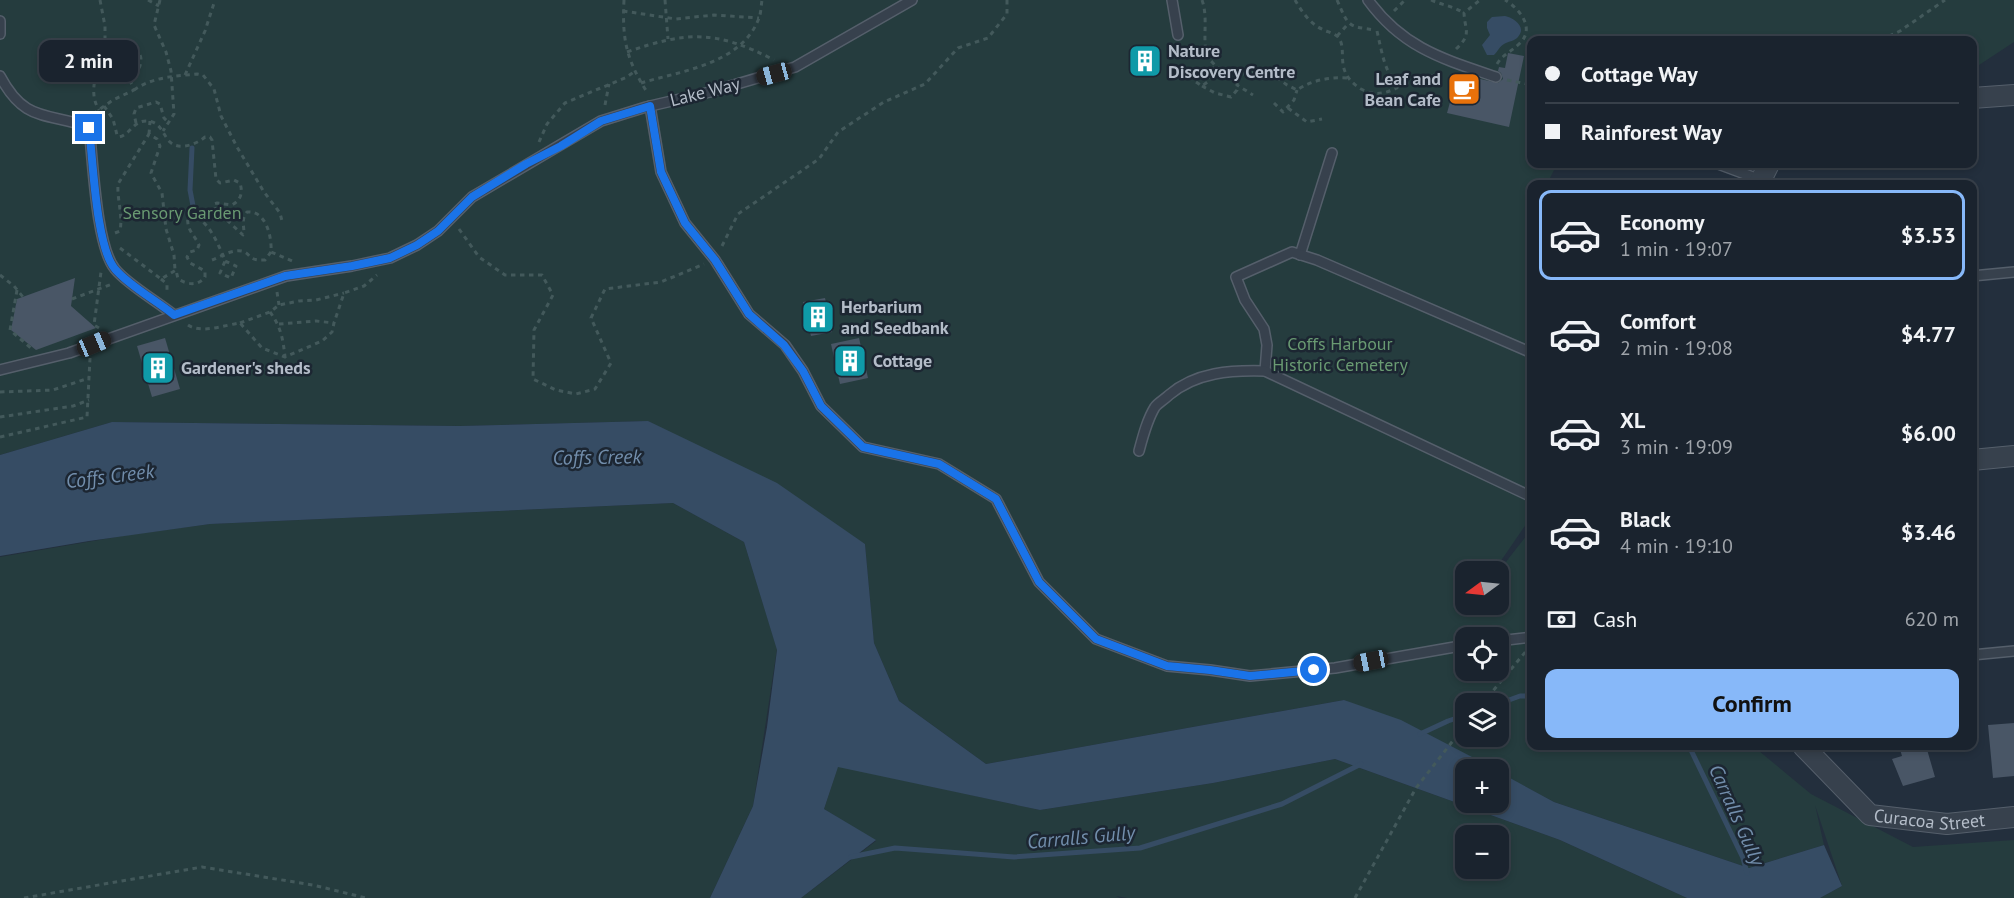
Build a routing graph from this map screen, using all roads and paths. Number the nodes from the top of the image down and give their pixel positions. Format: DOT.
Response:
graph roads {
  1 [pos="100,0"];
  2 [pos="148,0"];
  3 [pos="160,0"];
  4 [pos="215,0"];
  5 [pos="624,0"];
  6 [pos="664,0"];
  7 [pos="762,0"];
  8 [pos="912,0"];
  9 [pos="1172,0"];
  10 [pos="1202,0"];
  11 [pos="1295,0"];
  12 [pos="1337,0"];
  13 [pos="1368,0"];
  14 [pos="1431,0"];
  15 [pos="1480,0"];
  16 [pos="1505,0"];
  17 [pos="1945,0"];
  18 [pos="159,6"];
  19 [pos="623,11"];
  20 [pos="1464,12"];
  21 [pos="665,18"];
  22 [pos="759,18"];
  23 [pos="0,21"];
  24 [pos="1349,23"];
  25 [pos="0,34"];
  26 [pos="1178,35"];
  27 [pos="1337,36"];
  28 [pos="1889,36"];
  29 [pos="105,39"];
  30 [pos="668,39"];
  31 [pos="741,44"];
  32 [pos="627,52"];
  33 [pos="1454,52"];
  34 [pos="1215,66"];
  35 [pos="795,67"];
  36 [pos="1443,70"];
  37 [pos="635,72"];
  38 [pos="1238,74"];
  39 [pos="185,75"];
  40 [pos="0,76"];
  41 [pos="1493,76"];
  42 [pos="172,77"];
  43 [pos="1347,78"];
  44 [pos="1196,82"];
  45 [pos="1398,82"];
  46 [pos="641,83"];
  47 [pos="1527,84"];
  48 [pos="1237,85"];
  49 [pos="1202,86"];
  50 [pos="134,90"];
  51 [pos="1297,90"];
  52 [pos="2014,94"];
  53 [pos="1253,95"];
  54 [pos="1977,98"];
  55 [pos="1274,103"];
  56 [pos="650,106"];
  57 [pos="1288,108"];
  58 [pos="99,110"];
  59 [pos="1322,119"];
  60 [pos="150,121"];
  61 [pos="136,123"];
  62 [pos="169,123"];
  63 [pos="163,131"];
  64 [pos="149,134"];
  65 [pos="537,146"];
  66 [pos="1332,153"];
  67 [pos="1733,168"];
  68 [pos="1763,176"];
  69 [pos="282,221"];
  70 [pos="113,233"];
  71 [pos="101,234"];
  72 [pos="115,239"];
  73 [pos="116,245"];
  74 [pos="272,252"];
  75 [pos="1300,255"];
  76 [pos="223,256"];
  77 [pos="212,260"];
  78 [pos="225,261"];
  79 [pos="176,270"];
  80 [pos="381,270"];
  81 [pos="314,271"];
  82 [pos="2014,272"];
  83 [pos="0,275"];
  84 [pos="1977,276"];
  85 [pos="126,279"];
  86 [pos="99,289"];
  87 [pos="17,290"];
  88 [pos="344,293"];
  89 [pos="23,297"];
  90 [pos="72,299"];
  91 [pos="270,312"];
  92 [pos="174,315"];
  93 [pos="240,323"];
  94 [pos="334,323"];
  95 [pos="279,324"];
  96 [pos="99,328"];
  97 [pos="91,346"];
  98 [pos="35,351"];
  99 [pos="1527,351"];
  100 [pos="285,357"];
  101 [pos="0,370"];
  102 [pos="1265,371"];
  103 [pos="90,378"];
  104 [pos="0,393"];
  105 [pos="89,400"];
  106 [pos="0,417"];
  107 [pos="0,437"];
  108 [pos="1139,451"];
  109 [pos="2014,456"];
  110 [pos="1977,460"];
  111 [pos="1527,495"];
  112 [pos="1527,637"];
  113 [pos="1509,639"];
  114 [pos="1455,647"];
  115 [pos="1527,650"];
  116 [pos="2014,651"];
  117 [pos="1977,655"];
  118 [pos="1491,693"];
  119 [pos="1455,738"];
  120 [pos="1807,750"];
  121 [pos="2014,818"];
  122 [pos="24,898"];
  123 [pos="366,898"];
  124 [pos="1355,898"];
  1 -- 29 [label="path"];
  2 -- 18 [label="path"];
  3 -- 18 [label="path"];
  4 -- 39 [label="path"];
  5 -- 19 [label="path"];
  6 -- 21 [label="path"];
  7 -- 22 [label="path"];
  8 -- 35 [label="lane, Lake Way"];
  9 -- 26 [label="lane"];
  10 -- 34 [label="path"];
  11 -- 27 [label="path"];
  12 -- 24 [label="path"];
  13 -- 41 [label="lane"];
  14 -- 20 [label="path"];
  15 -- 20 [label="path"];
  16 -- 41 [label="path"];
  17 -- 28 [label="path"];
  18 -- 42 [label="path"];
  19 -- 21 [label="path"];
  19 -- 32 [label="path"];
  20 -- 33 [label="path"];
  21 -- 22 [label="path"];
  21 -- 30 [label="path"];
  22 -- 31 [label="path"];
  23 -- 25 [label="lane"];
  24 -- 27 [label="path"];
  24 -- 45 [label="path"];
  27 -- 43 [label="path"];
  29 -- 50 [label="path"];
  29 -- 58 [label="path"];
  30 -- 31 [label="path"];
  30 -- 32 [label="path"];
  31 -- 35 [label="path"];
  31 -- 46 [label="path"];
  32 -- 37 [label="path"];
  34 -- 38 [label="path"];
  34 -- 49 [label="path"];
  35 -- 56 [label="lane, Lake Way"];
  36 -- 45 [label="path"];
  37 -- 46 [label="path"];
  37 -- 65 [label="path"];
  38 -- 48 [label="path"];
  38 -- 51 [label="path"];
  39 -- 42 [label="path"];
  39 -- 69 [label="path"];
  40 -- 71 [label="lane"];
  41 -- 47 [label="path"];
  42 -- 50 [label="path"];
  42 -- 62 [label="path"];
  43 -- 45 [label="path"];
  43 -- 51 [label="path"];
  44 -- 49 [label="path"];
  46 -- 56 [label="path"];
  48 -- 49 [label="path"];
  48 -- 53 [label="path"];
  50 -- 61 [label="path"];
  51 -- 57 [label="path"];
  52 -- 54 [label="street"];
  55 -- 57 [label="path"];
  56 -- 81 [label="lane, Lake Way"];
  56 -- 114 [label="lane"];
  57 -- 59 [label="path"];
  60 -- 61 [label="path"];
  60 -- 63 [label="path"];
  60 -- 64 [label="path"];
  61 -- 62 [label="path"];
  62 -- 63 [label="path"];
  63 -- 74 [label="path"];
  64 -- 70 [label="path"];
  64 -- 79 [label="path"];
  66 -- 75 [label="lane"];
  67 -- 68 [label="lane"];
  70 -- 71 [label="path"];
  70 -- 72 [label="path"];
  71 -- 85 [label="lane"];
  73 -- 79 [label="path"];
  74 -- 76 [label="path"];
  74 -- 81 [label="path"];
  75 -- 99 [label="lane"];
  75 -- 102 [label="lane"];
  76 -- 77 [label="path"];
  76 -- 78 [label="path"];
  76 -- 79 [label="path"];
  78 -- 78 [label="path"];
  80 -- 88 [label="path"];
  81 -- 92 [label="lane, Lake Way"];
  82 -- 84 [label="lane"];
  83 -- 87 [label="path"];
  85 -- 86 [label="path"];
  85 -- 92 [label="lane"];
  86 -- 90 [label="path"];
  86 -- 96 [label="path"];
  87 -- 89 [label="path"];
  87 -- 98 [label="path"];
  88 -- 91 [label="path"];
  88 -- 94 [label="path"];
  91 -- 93 [label="path"];
  91 -- 95 [label="path"];
  92 -- 93 [label="path"];
  92 -- 97 [label="lane, Lake Way"];
  93 -- 100 [label="path"];
  94 -- 95 [label="path"];
  94 -- 100 [label="path"];
  95 -- 100 [label="path"];
  97 -- 101 [label="lane, Lake Way"];
  97 -- 103 [label="path"];
  102 -- 108 [label="lane"];
  102 -- 111 [label="lane"];
  103 -- 104 [label="path"];
  103 -- 105 [label="path"];
  105 -- 106 [label="path"];
  105 -- 107 [label="path"];
  109 -- 110 [label="street"];
  112 -- 113 [label="lane"];
  115 -- 118 [label="path"];
  116 -- 117 [label="lane"];
  119 -- 124 [label="path"];
  120 -- 121 [label="street, Curacoa Street"];
  122 -- 123 [label="path"];
}
